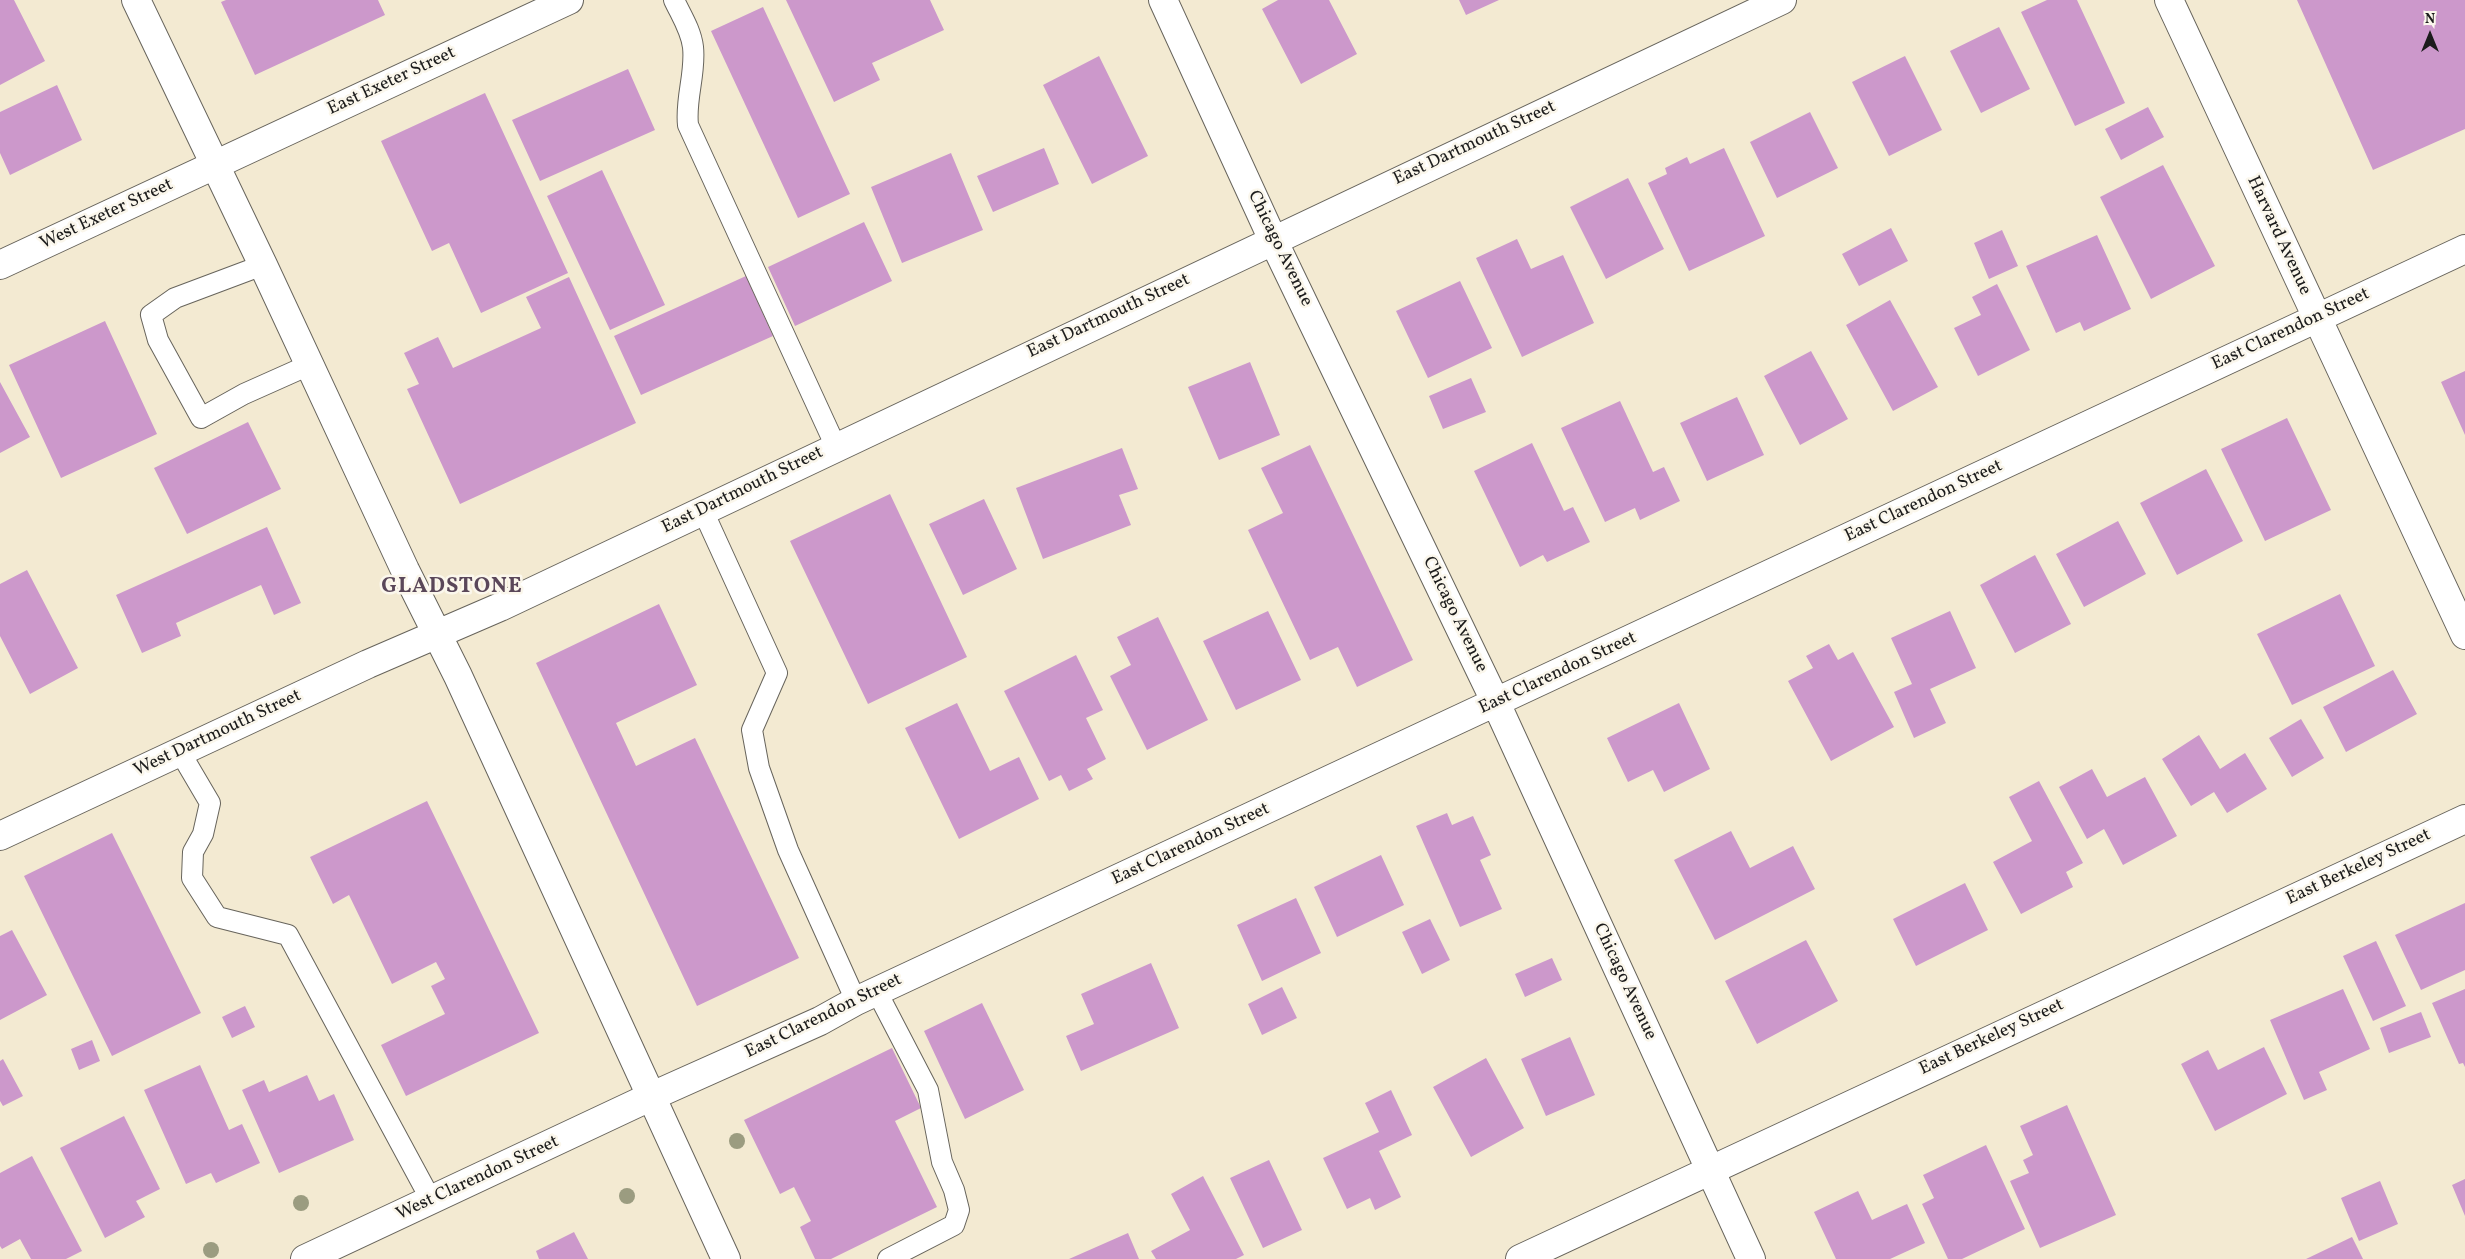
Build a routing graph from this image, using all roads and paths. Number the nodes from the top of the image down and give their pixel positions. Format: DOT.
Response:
graph roads {
  1 [pos="136,0"];
  2 [pos="569,0"];
  3 [pos="674,0"];
  4 [pos="1163,0"];
  5 [pos="1782,0"];
  6 [pos="2169,0"];
  7 [pos="215,164"];
  8 [pos="1273,240"];
  9 [pos="2465,249"];
  10 [pos="0,265"];
  11 [pos="263,265"];
  12 [pos="2316,318"];
  13 [pos="309,364"];
  14 [pos="836,447"];
  15 [pos="703,511"];
  16 [pos="436,635"];
  17 [pos="2465,635"];
  18 [pos="1496,703"];
  19 [pos="180,752"];
  20 [pos="2465,819"];
  21 [pos="0,836"];
  22 [pos="866,996"];
  23 [pos="650,1097"];
  24 [pos="1709,1169"];
  25 [pos="431,1200"];
  26 [pos="305,1259"];
  27 [pos="726,1259"];
  28 [pos="888,1259"];
  29 [pos="1520,1259"];
  30 [pos="1752,1259"];
  1 -- 7 [label="street"];
  2 -- 7 [label="street, East Exeter Street"];
  3 -- 14 [label="lane"];
  4 -- 8 [label="street, Chicago Avenue"];
  5 -- 8 [label="street, East Dartmouth Street"];
  6 -- 12 [label="street, Harvard Avenue"];
  7 -- 10 [label="street, West Exeter Street"];
  7 -- 11 [label="street"];
  8 -- 14 [label="street, East Dartmouth Street"];
  8 -- 18 [label="street, Chicago Avenue"];
  9 -- 12 [label="street, East Clarendon Street"];
  11 -- 13 [label="street"];
  11 -- 13 [label="lane"];
  12 -- 17 [label="street, Harvard Avenue"];
  12 -- 18 [label="street, East Clarendon Street"];
  13 -- 16 [label="street"];
  14 -- 15 [label="street, East Dartmouth Street"];
  15 -- 16 [label="street, East Dartmouth Street"];
  15 -- 22 [label="lane"];
  16 -- 19 [label="street, West Dartmouth Street"];
  16 -- 23 [label="street"];
  18 -- 22 [label="street, East Clarendon Street"];
  18 -- 24 [label="street, Chicago Avenue"];
  19 -- 21 [label="street, West Dartmouth Street"];
  19 -- 25 [label="lane"];
  20 -- 24 [label="street, East Berkeley Street"];
  22 -- 23 [label="street, East Clarendon Street"];
  22 -- 28 [label="lane"];
  23 -- 25 [label="street, West Clarendon Street"];
  23 -- 27 [label="street"];
  24 -- 29 [label="street, East Berkeley Street"];
  24 -- 30 [label="street, Chicago Avenue"];
  25 -- 26 [label="street, West Clarendon Street"];
}
